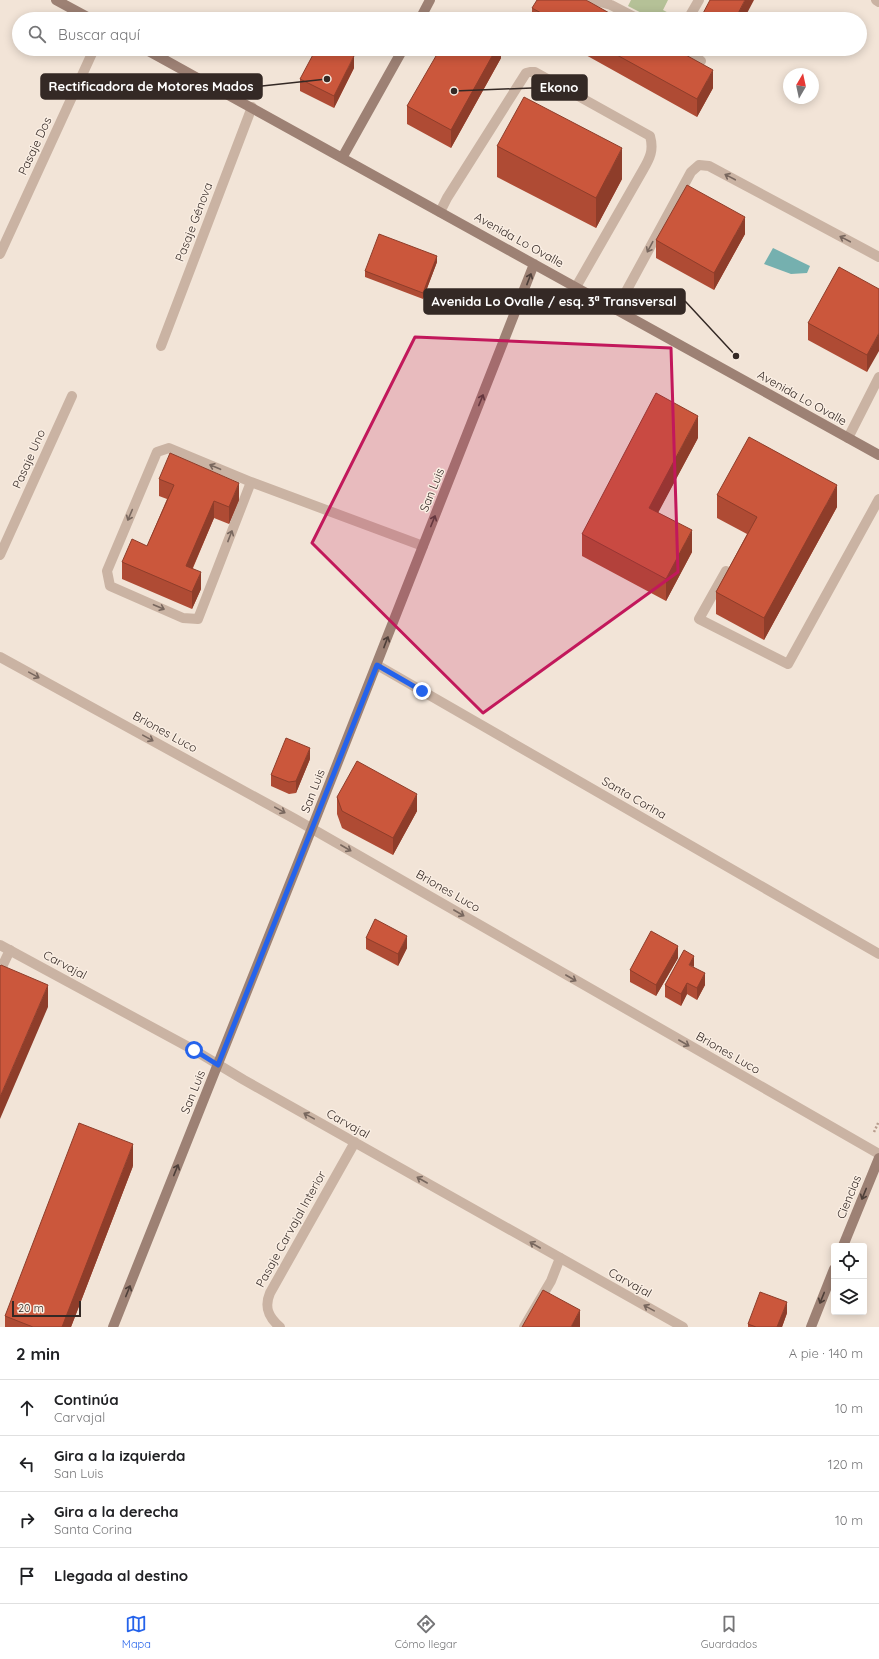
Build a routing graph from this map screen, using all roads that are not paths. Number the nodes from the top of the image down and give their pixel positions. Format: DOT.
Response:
graph roads {
  1 [pos="56,0"];
  2 [pos="430,0"];
  3 [pos="593,0"];
  4 [pos="699,0"];
  5 [pos="876,0"];
  6 [pos="879,2"];
  7 [pos="612,3"];
  8 [pos="78,12"];
  9 [pos="424,12"];
  10 [pos="627,12"];
  11 [pos="692,12"];
  12 [pos="91,56"];
  13 [pos="158,56"];
  14 [pos="399,56"];
  15 [pos="694,56"];
  16 [pos="701,61"];
  17 [pos="252,108"];
  18 [pos="342,158"];
  19 [pos="440,212"];
  20 [pos="0,254"];
  21 [pos="879,257"];
  22 [pos="534,264"];
  23 [pos="576,287"];
  24 [pos="616,310"];
  25 [pos="161,346"];
  26 [pos="879,378"];
  27 [pos="72,396"];
  28 [pos="848,438"];
  29 [pos="879,455"];
  30 [pos="250,482"];
  31 [pos="879,499"];
  32 [pos="423,546"];
  33 [pos="0,555"];
  34 [pos="726,571"];
  35 [pos="0,657"];
  36 [pos="377,665"];
  37 [pos="312,828"];
  38 [pos="0,945"];
  39 [pos="10,950"];
  40 [pos="879,954"];
  41 [pos="0,971"];
  42 [pos="218,1065"];
  43 [pos="355,1142"];
  44 [pos="879,1154"];
  45 [pos="879,1158"];
  46 [pos="845,1243"];
  47 [pos="560,1258"];
  48 [pos="831,1277"];
  49 [pos="113,1327"];
  50 [pos="280,1327"];
  51 [pos="524,1327"];
  52 [pos="683,1327"];
  53 [pos="811,1327"];
  1 -- 8 [label="street"];
  2 -- 9 [label="street"];
  3 -- 7 [label="street"];
  4 -- 11 [label="street"];
  5 -- 6 [label="street"];
  7 -- 10 [label="street"];
  12 -- 20 [label="street, Pasaje Dos"];
  13 -- 17 [label="street, Avenida Lo Ovalle"];
  14 -- 18 [label="street"];
  15 -- 16 [label="street"];
  17 -- 18 [label="street, Avenida Lo Ovalle"];
  17 -- 25 [label="street, Pasaje Génova"];
  18 -- 19 [label="street, Avenida Lo Ovalle"];
  19 -- 22 [label="street, Avenida Lo Ovalle"];
  19 -- 23 [label="street"];
  21 -- 24 [label="street, one-way"];
  22 -- 23 [label="street, Avenida Lo Ovalle"];
  32 -- 22 [label="street, San Luis, one-way"];
  23 -- 24 [label="street, Avenida Lo Ovalle"];
  24 -- 28 [label="street, Avenida Lo Ovalle"];
  26 -- 28 [label="street"];
  27 -- 33 [label="street, Pasaje Uno"];
  28 -- 29 [label="street, Avenida Lo Ovalle"];
  30 -- 30 [label="street, one-way"];
  30 -- 32 [label="street"];
  31 -- 34 [label="street"];
  36 -- 32 [label="street, San Luis, one-way"];
  35 -- 37 [label="street, Briones Luco, one-way"];
  36 -- 37 [label="street, San Luis"];
  36 -- 40 [label="street, Santa Corina"];
  37 -- 42 [label="street, San Luis"];
  37 -- 44 [label="street, Briones Luco, one-way"];
  38 -- 39 [label="street, Carvajal"];
  39 -- 41 [label="street"];
  39 -- 42 [label="street, Carvajal"];
  43 -- 42 [label="street, Carvajal, one-way"];
  49 -- 42 [label="street, San Luis, one-way"];
  47 -- 43 [label="street, Carvajal, one-way"];
  43 -- 50 [label="street, Pasaje Carvajal Interior"];
  45 -- 46 [label="street, Ciencias, one-way"];
  47 -- 51 [label="street"];
  52 -- 47 [label="street, Carvajal, one-way"];
  48 -- 53 [label="street, one-way"];
}
